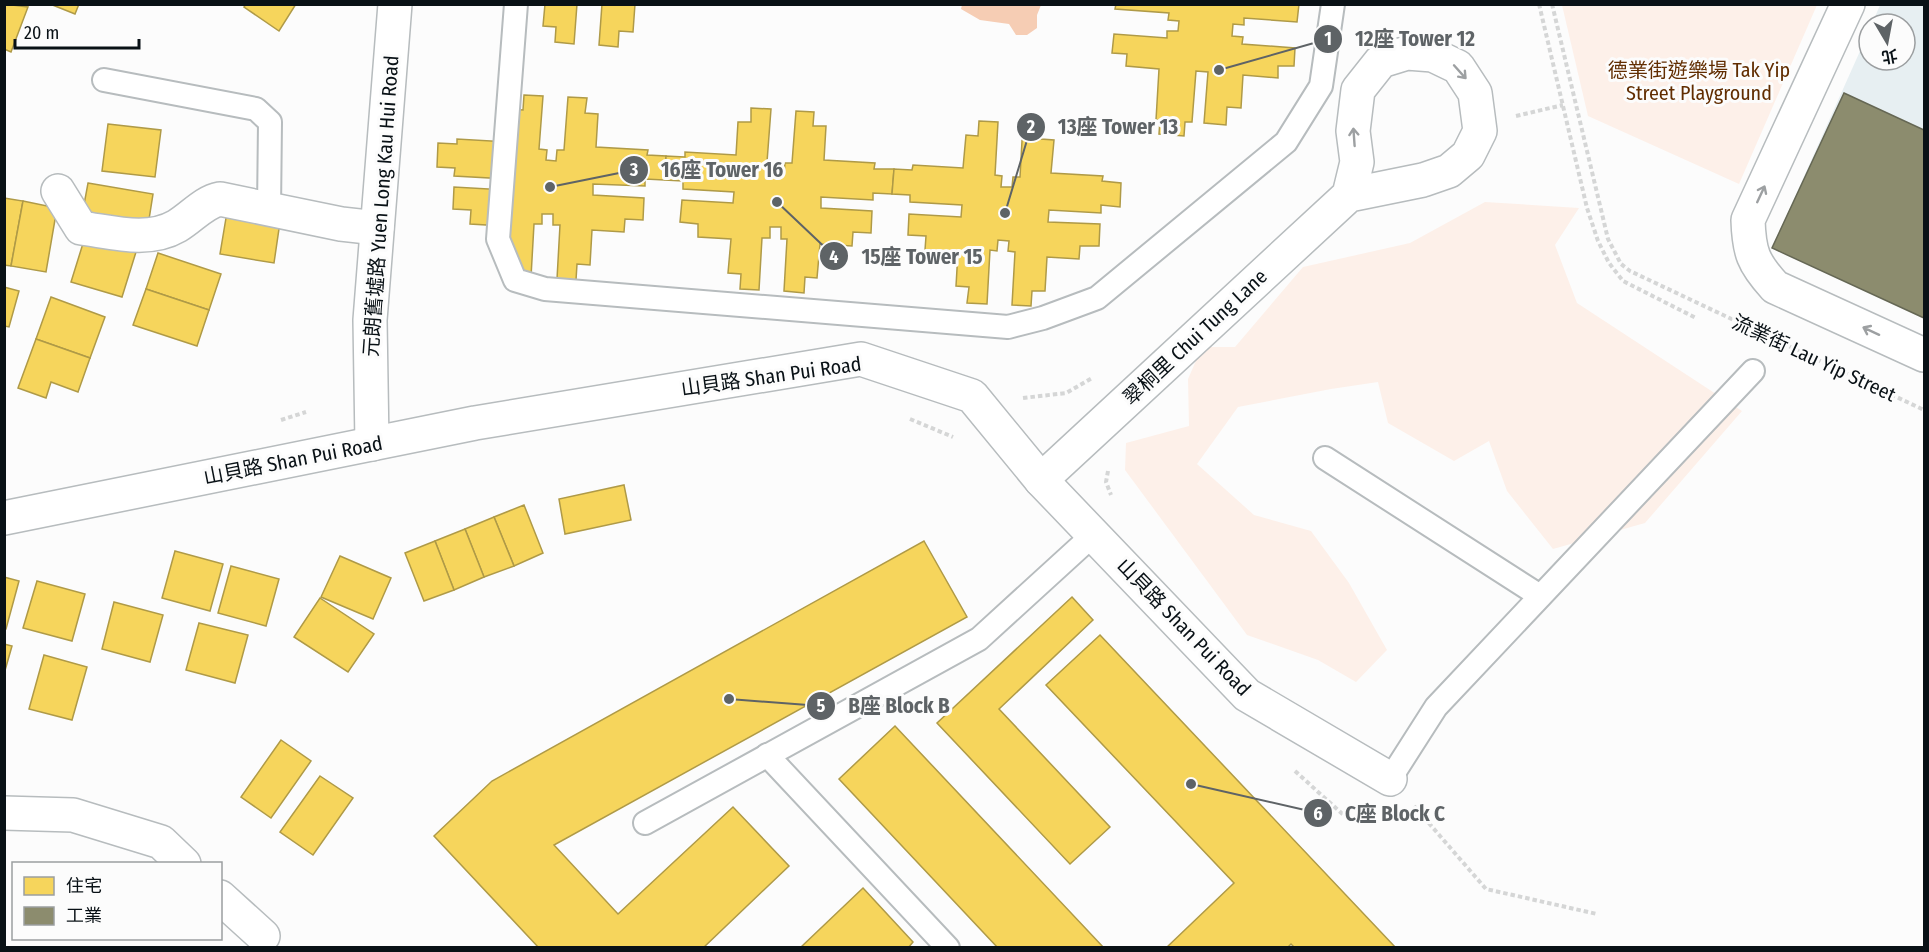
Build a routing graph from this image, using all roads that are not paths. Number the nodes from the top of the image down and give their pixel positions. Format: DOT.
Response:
graph roads {
  1 [pos="395,4"];
  2 [pos="516,4"];
  3 [pos="1333,4"];
  4 [pos="1848,4"];
  5 [pos="104,80"];
  6 [pos="58,191"];
  7 [pos="1349,195"];
  8 [pos="269,209"];
  9 [pos="377,228"];
  10 [pos="1924,355"];
  11 [pos="1753,371"];
  12 [pos="372,444"];
  13 [pos="1324,458"];
  14 [pos="1041,480"];
  15 [pos="4,518"];
  16 [pos="1093,535"];
  17 [pos="1540,596"];
  18 [pos="767,755"];
  19 [pos="1390,779"];
  20 [pos="4,813"];
  21 [pos="645,823"];
  22 [pos="182,862"];
  23 [pos="222,899"];
  24 [pos="263,936"];
  25 [pos="948,948"];
  1 -- 9 [label="street, 元朗舊墟路 Yuen Long Kau Hui Road"];
  2 -- 3 [label="lane"];
  10 -- 4 [label="street, one-way"];
  5 -- 8 [label="lane"];
  6 -- 8 [label="street"];
  7 -- 7 [label="street, one-way"];
  7 -- 14 [label="street, 翠桐里 Chui Tung Lane"];
  8 -- 9 [label="street"];
  9 -- 12 [label="street, 元朗舊墟路 Yuen Long Kau Hui Road"];
  11 -- 17 [label="lane"];
  12 -- 14 [label="street, 山貝路 Shan Pui Road"];
  12 -- 15 [label="street, 山貝路 Shan Pui Road"];
  13 -- 17 [label="lane"];
  14 -- 16 [label="street, 山貝路 Shan Pui Road"];
  16 -- 18 [label="lane"];
  16 -- 19 [label="street, 山貝路 Shan Pui Road"];
  17 -- 19 [label="lane"];
  18 -- 21 [label="lane"];
  18 -- 25 [label="lane"];
  20 -- 22 [label="street"];
  23 -- 24 [label="street"];
}
